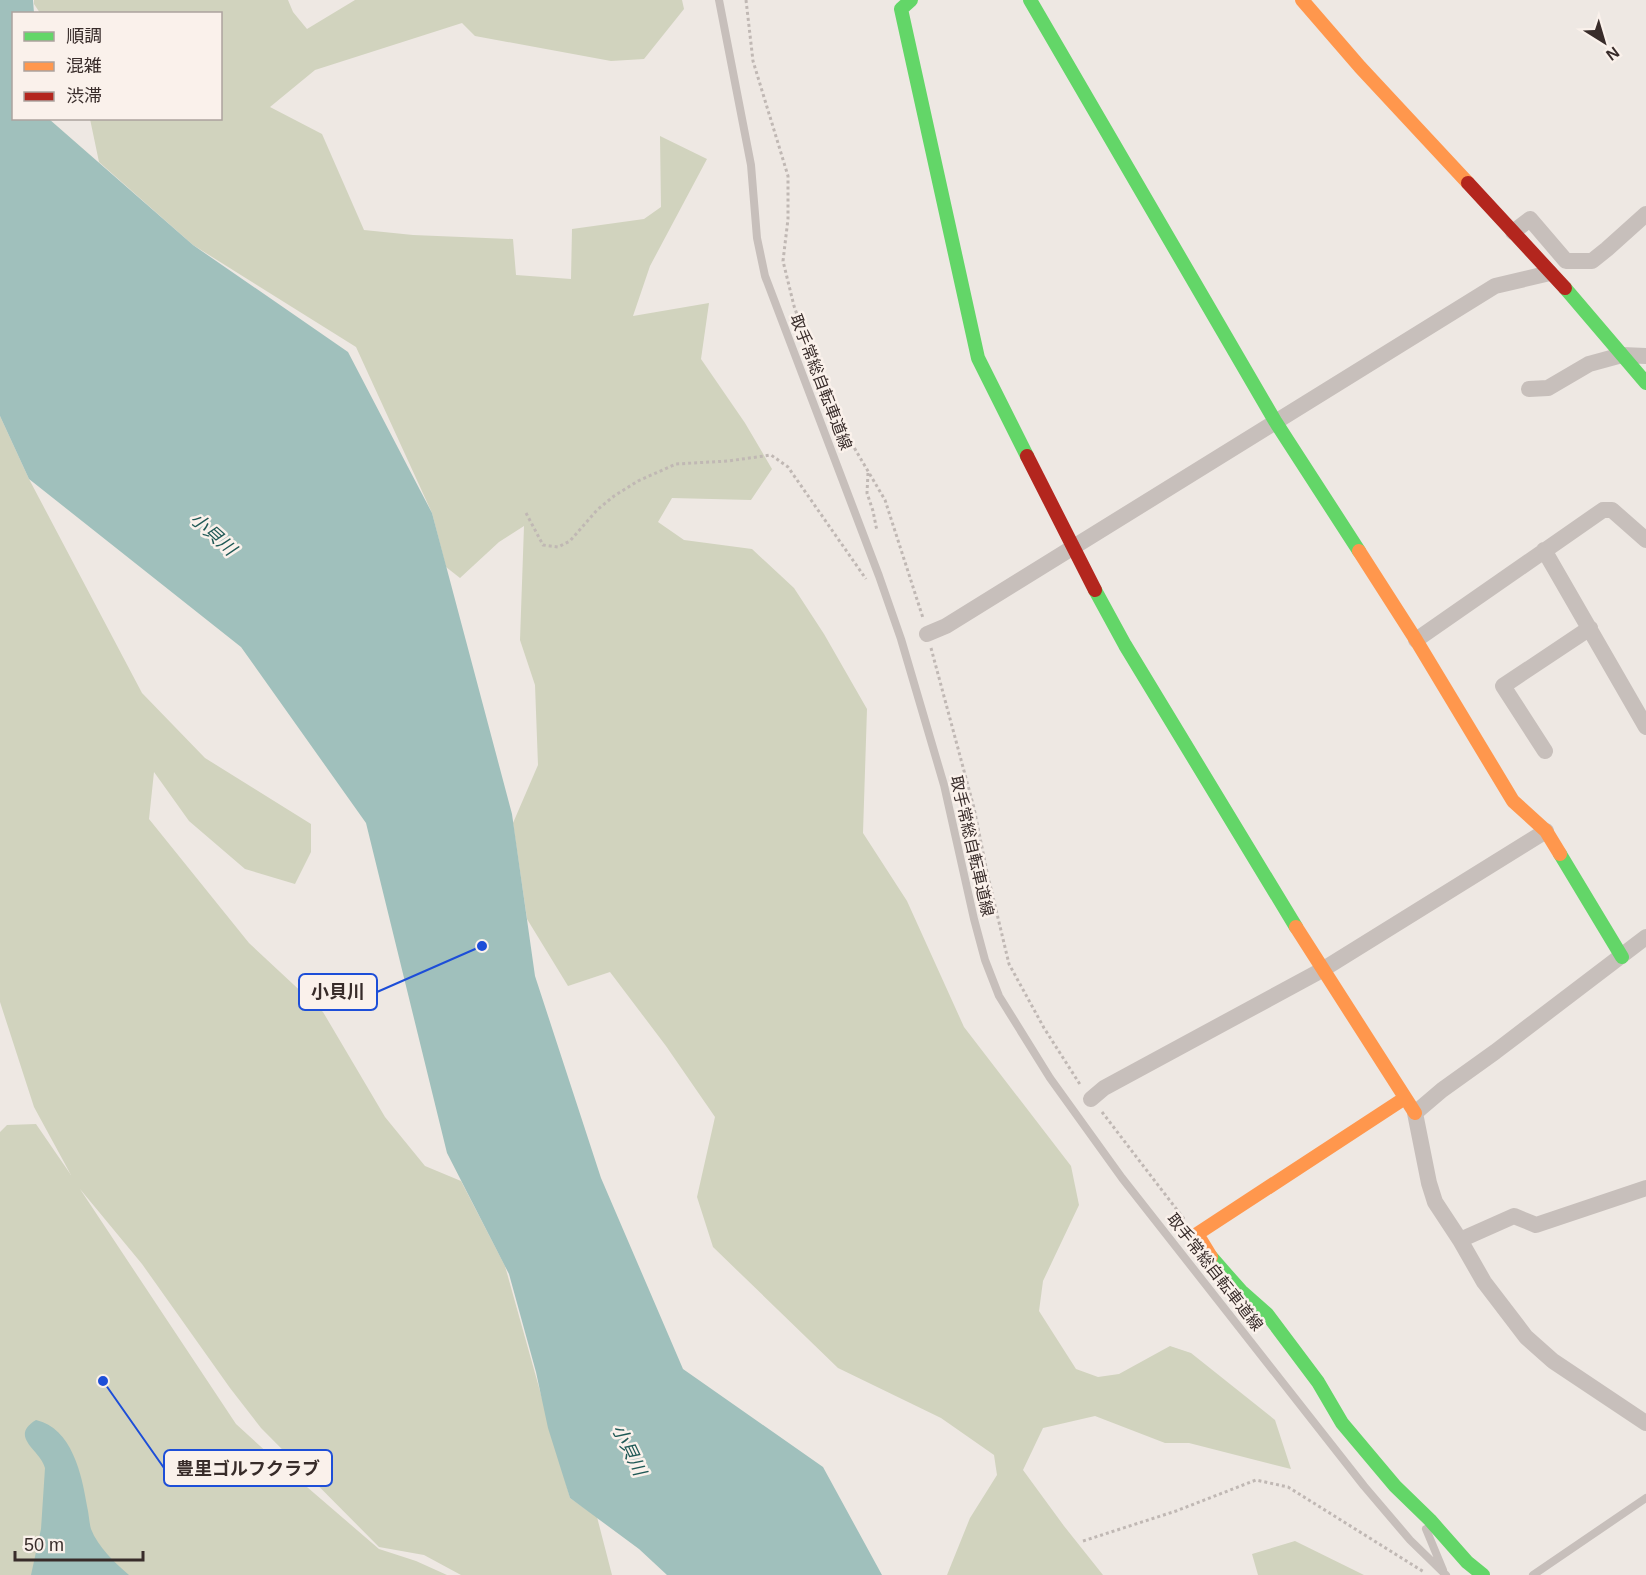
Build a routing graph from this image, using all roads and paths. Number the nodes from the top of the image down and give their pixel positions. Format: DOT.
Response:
graph roads {
  1 [pos="719,0"];
  2 [pos="746,0"];
  3 [pos="911,0"];
  4 [pos="1302,0"];
  5 [pos="1036,2"];
  6 [pos="1646,214"];
  7 [pos="1513,232"];
  8 [pos="1551,273"];
  9 [pos="1622,355"];
  10 [pos="1646,356"];
  11 [pos="1646,383"];
  12 [pos="1529,389"];
  13 [pos="1275,421"];
  14 [pos="526,513"];
  15 [pos="1646,540"];
  16 [pos="1072,547"];
  17 [pos="1544,550"];
  18 [pos="881,583"];
  19 [pos="1590,628"];
  20 [pos="927,634"];
  21 [pos="1416,640"];
  22 [pos="1646,727"];
  23 [pos="1545,751"];
  24 [pos="1545,831"];
  25 [pos="1646,937"];
  26 [pos="1622,957"];
  27 [pos="1322,970"];
  28 [pos="1405,1098"];
  29 [pos="1091,1099"];
  30 [pos="1415,1113"];
  31 [pos="1646,1188"];
  32 [pos="1197,1234"];
  33 [pos="1460,1240"];
  34 [pos="1646,1423"];
  35 [pos="1646,1498"];
  36 [pos="1416,1507"];
  37 [pos="1083,1541"];
  38 [pos="1428,1575"];
  39 [pos="1446,1575"];
  40 [pos="1483,1575"];
  41 [pos="1533,1575"];
  1 -- 18 [label="lane, 取手常総自転車道線"];
  2 -- 20 [label="path"];
  3 -- 16 [label="street"];
  4 -- 7 [label="street"];
  5 -- 13 [label="street"];
  6 -- 7 [label="street"];
  7 -- 8 [label="street"];
  8 -- 9 [label="street"];
  8 -- 13 [label="street"];
  9 -- 10 [label="street"];
  9 -- 11 [label="street"];
  9 -- 12 [label="street"];
  13 -- 16 [label="street"];
  13 -- 21 [label="street"];
  14 -- 18 [label="path"];
  15 -- 17 [label="street"];
  16 -- 20 [label="street"];
  16 -- 27 [label="street"];
  17 -- 19 [label="street"];
  17 -- 21 [label="street"];
  18 -- 39 [label="lane, 取手常総自転車道線"];
  19 -- 22 [label="street"];
  19 -- 23 [label="street"];
  20 -- 29 [label="path"];
  21 -- 24 [label="street"];
  24 -- 26 [label="street"];
  24 -- 27 [label="street"];
  25 -- 26 [label="street"];
  26 -- 30 [label="street"];
  27 -- 28 [label="street"];
  27 -- 29 [label="street"];
  28 -- 30 [label="street"];
  28 -- 32 [label="street"];
  29 -- 32 [label="path"];
  30 -- 33 [label="street"];
  31 -- 33 [label="street"];
  32 -- 36 [label="street"];
  33 -- 34 [label="street"];
  35 -- 41 [label="lane"];
  36 -- 39 [label="lane"];
  36 -- 40 [label="street"];
  37 -- 38 [label="path"];
}
